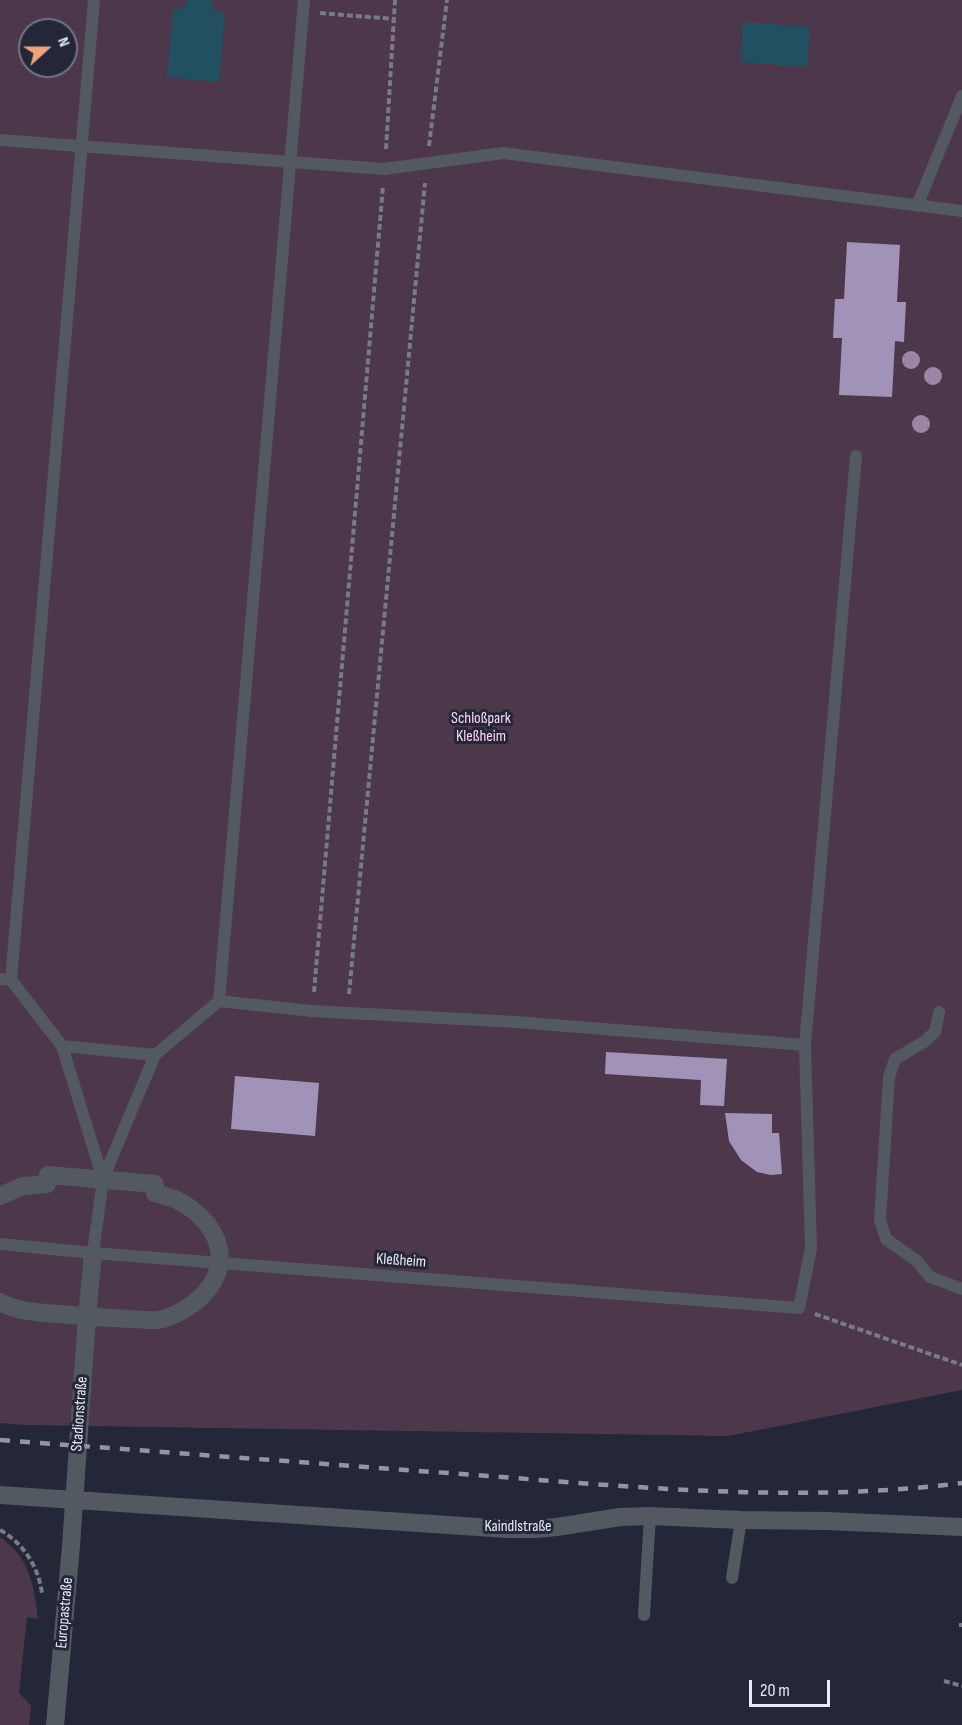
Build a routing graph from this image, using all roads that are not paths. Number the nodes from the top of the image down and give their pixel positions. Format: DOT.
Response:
graph roads {
  1 [pos="94,0"];
  2 [pos="304,6"];
  3 [pos="962,96"];
  4 [pos="0,140"];
  5 [pos="81,146"];
  6 [pos="291,161"];
  7 [pos="917,206"];
  8 [pos="962,211"];
  9 [pos="856,456"];
  10 [pos="5,980"];
  11 [pos="219,1001"];
  12 [pos="939,1012"];
  13 [pos="805,1045"];
  14 [pos="62,1046"];
  15 [pos="155,1054"];
  16 [pos="102,1179"];
  17 [pos="0,1196"];
  18 [pos="0,1244"];
  19 [pos="93,1253"];
  20 [pos="219,1263"];
  21 [pos="962,1289"];
  22 [pos="0,1302"];
  23 [pos="87,1317"];
  24 [pos="0,1496"];
  25 [pos="74,1500"];
  26 [pos="651,1516"];
  27 [pos="741,1520"];
  28 [pos="962,1527"];
  29 [pos="732,1578"];
  30 [pos="644,1615"];
  31 [pos="55,1725"];
  1 -- 5 [label="lane"];
  2 -- 6 [label="lane"];
  3 -- 7 [label="lane"];
  4 -- 5 [label="lane"];
  5 -- 6 [label="lane"];
  5 -- 10 [label="lane"];
  6 -- 7 [label="lane"];
  6 -- 11 [label="lane"];
  7 -- 8 [label="lane"];
  9 -- 13 [label="lane"];
  10 -- 14 [label="lane"];
  11 -- 13 [label="lane"];
  11 -- 15 [label="lane"];
  12 -- 21 [label="lane"];
  13 -- 20 [label="lane, Kleßheim"];
  14 -- 15 [label="lane"];
  14 -- 16 [label="lane"];
  15 -- 16 [label="lane"];
  16 -- 17 [label="street"];
  16 -- 19 [label="lane"];
  16 -- 20 [label="street"];
  18 -- 19 [label="lane, Kleßheim"];
  19 -- 20 [label="lane, Kleßheim"];
  19 -- 23 [label="street, Stadionstraße"];
  20 -- 23 [label="street"];
  22 -- 23 [label="street"];
  23 -- 25 [label="street, Stadionstraße"];
  24 -- 25 [label="street"];
  25 -- 26 [label="street, Kaindlstraße"];
  25 -- 31 [label="street, Europastraße"];
  26 -- 27 [label="street, Kaindlstraße"];
  26 -- 30 [label="lane"];
  27 -- 28 [label="street, Kaindlstraße"];
  27 -- 29 [label="lane"];
}
